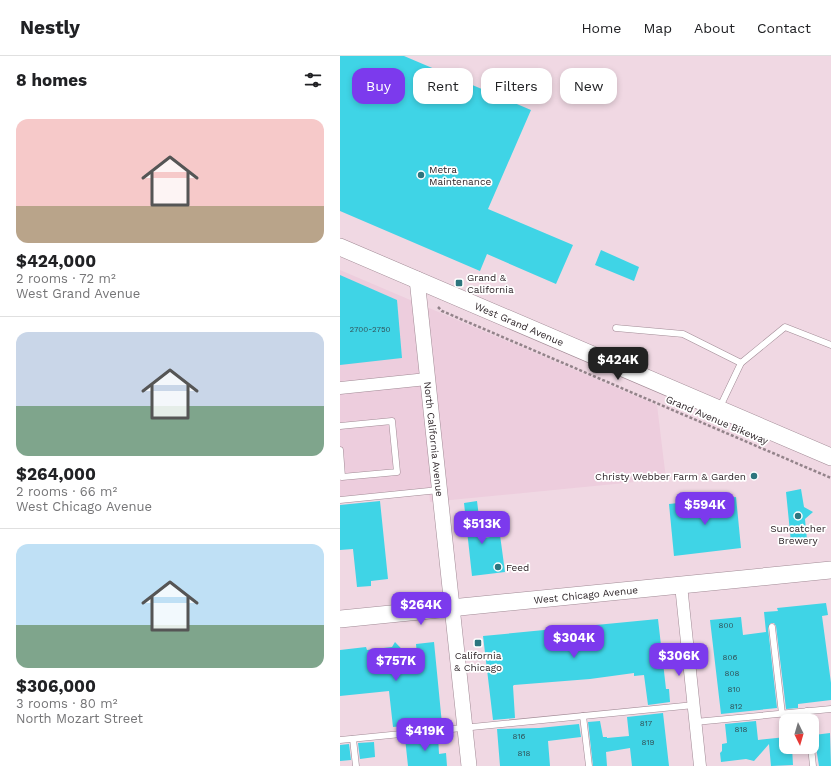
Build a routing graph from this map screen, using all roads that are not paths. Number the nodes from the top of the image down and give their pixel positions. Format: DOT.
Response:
graph roads {
  1 [pos="340,247"];
  2 [pos="416,279"];
  3 [pos="616,328"];
  4 [pos="831,344"];
  5 [pos="741,363"];
  6 [pos="427,379"];
  7 [pos="340,388"];
  8 [pos="719,409"];
  9 [pos="340,426"];
  10 [pos="340,450"];
  11 [pos="831,457"];
  12 [pos="439,490"];
  13 [pos="340,500"];
  14 [pos="831,570"];
  15 [pos="681,585"];
  16 [pos="452,608"];
  17 [pos="340,620"];
  18 [pos="772,627"];
  19 [pos="694,705"];
  20 [pos="831,709"];
  21 [pos="807,711"];
  22 [pos="779,714"];
  23 [pos="782,714"];
  24 [pos="807,714"];
  25 [pos="584,716"];
  26 [pos="696,722"];
  27 [pos="465,728"];
  28 [pos="353,739"];
  29 [pos="340,740"];
  30 [pos="812,754"];
  31 [pos="356,766"];
  32 [pos="469,766"];
  33 [pos="589,766"];
  34 [pos="700,766"];
  35 [pos="813,766"];
  1 -- 2 [label="main road, West Grand Avenue"];
  2 -- 6 [label="street, North California Avenue"];
  2 -- 8 [label="main road, West Grand Avenue"];
  3 -- 5 [label="lane"];
  4 -- 5 [label="lane"];
  5 -- 8 [label="lane"];
  6 -- 7 [label="street"];
  6 -- 12 [label="street, North California Avenue"];
  8 -- 11 [label="main road, West Grand Avenue"];
  9 -- 10 [label="lane"];
  12 -- 13 [label="lane"];
  12 -- 16 [label="street, North California Avenue"];
  14 -- 15 [label="main road, West Chicago Avenue"];
  15 -- 16 [label="main road, West Chicago Avenue"];
  15 -- 19 [label="street"];
  16 -- 17 [label="main road, West Chicago Avenue"];
  16 -- 27 [label="street, North California Avenue"];
  18 -- 23 [label="lane"];
  19 -- 25 [label="lane"];
  19 -- 26 [label="street"];
  20 -- 21 [label="lane"];
  21 -- 23 [label="lane"];
  21 -- 24 [label="lane"];
  22 -- 26 [label="lane"];
  25 -- 27 [label="lane"];
  25 -- 33 [label="lane"];
  26 -- 34 [label="street"];
  27 -- 28 [label="lane"];
  27 -- 32 [label="street, North California Avenue"];
  28 -- 29 [label="lane"];
  28 -- 31 [label="lane"];
  30 -- 35 [label="lane"];
}
